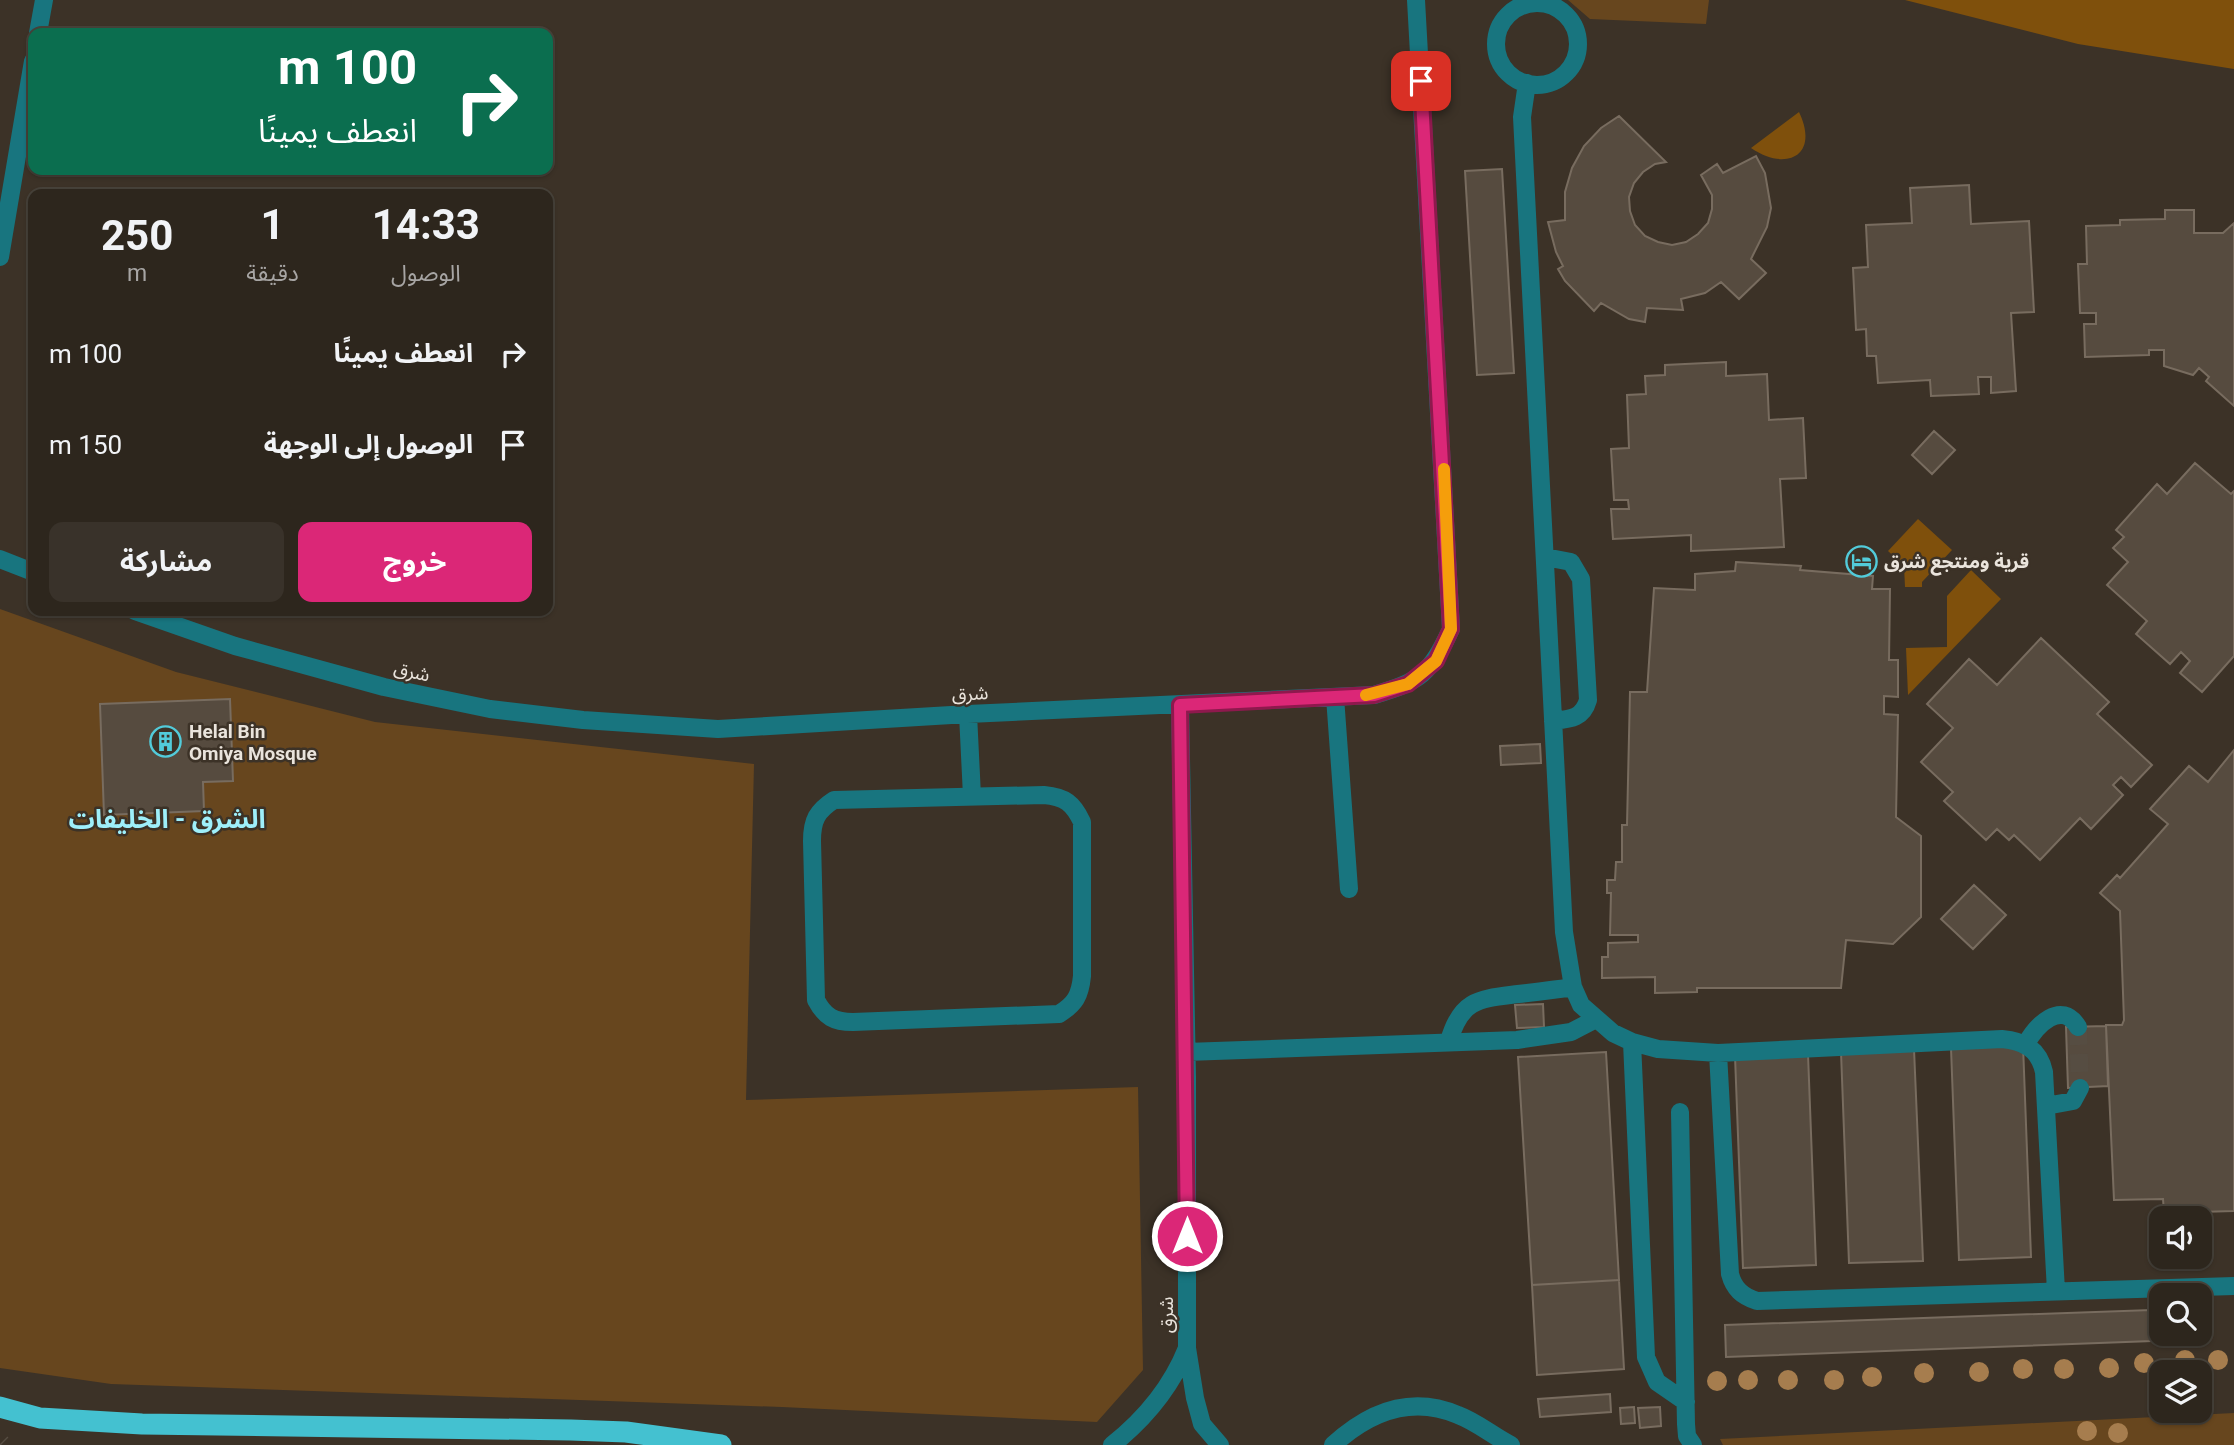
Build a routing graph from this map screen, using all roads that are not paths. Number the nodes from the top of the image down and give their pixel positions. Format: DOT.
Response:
graph roads {
  1 [pos="44,0"];
  2 [pos="1416,0"];
  3 [pos="39,28"];
  4 [pos="1527,83"];
  5 [pos="28,91"];
  6 [pos="0,257"];
  7 [pos="1545,557"];
  8 [pos="0,559"];
  9 [pos="28,570"];
  10 [pos="149,616"];
  11 [pos="1335,697"];
  12 [pos="1180,705"];
  13 [pos="968,714"];
  14 [pos="1553,721"];
  15 [pos="972,796"];
  16 [pos="1349,889"];
  17 [pos="1573,988"];
  18 [pos="1595,1019"];
  19 [pos="2078,1027"];
  20 [pos="1449,1041"];
  21 [pos="1632,1042"];
  22 [pos="2026,1044"];
  23 [pos="1186,1052"];
  24 [pos="1718,1053"];
  25 [pos="2080,1088"];
  26 [pos="2046,1106"];
  27 [pos="1680,1112"];
  28 [pos="2234,1286"];
  29 [pos="2056,1291"];
  30 [pos="1187,1348"];
  31 [pos="1686,1402"];
  32 [pos="0,1407"];
  33 [pos="1686,1442"];
  34 [pos="721,1445"];
  35 [pos="1112,1445"];
  36 [pos="1220,1445"];
  37 [pos="1333,1445"];
  38 [pos="1511,1445"];
  1 -- 3 [label="street"];
  2 -- 11 [label="street"];
  4 -- 4 [label="street"];
  4 -- 7 [label="street"];
  5 -- 6 [label="street"];
  7 -- 14 [label="street"];
  7 -- 14 [label="street"];
  8 -- 9 [label="street"];
  10 -- 13 [label="street, شرق"];
  11 -- 12 [label="street"];
  11 -- 16 [label="street"];
  12 -- 13 [label="street, شرق"];
  12 -- 23 [label="street, شرق"];
  13 -- 15 [label="street"];
  14 -- 17 [label="street"];
  15 -- 15 [label="street"];
  17 -- 18 [label="street"];
  17 -- 20 [label="street"];
  18 -- 20 [label="street"];
  18 -- 21 [label="street"];
  19 -- 22 [label="street"];
  20 -- 23 [label="street"];
  21 -- 24 [label="street"];
  21 -- 31 [label="street"];
  22 -- 24 [label="street"];
  22 -- 26 [label="street"];
  23 -- 30 [label="street, شرق"];
  24 -- 29 [label="street"];
  25 -- 26 [label="street"];
  26 -- 29 [label="street"];
  27 -- 31 [label="street"];
  28 -- 29 [label="street"];
  30 -- 35 [label="street, شرق"];
  30 -- 36 [label="street, شرق"];
  31 -- 33 [label="street"];
  32 -- 34 [label="highway"];
  37 -- 38 [label="street"];
}
